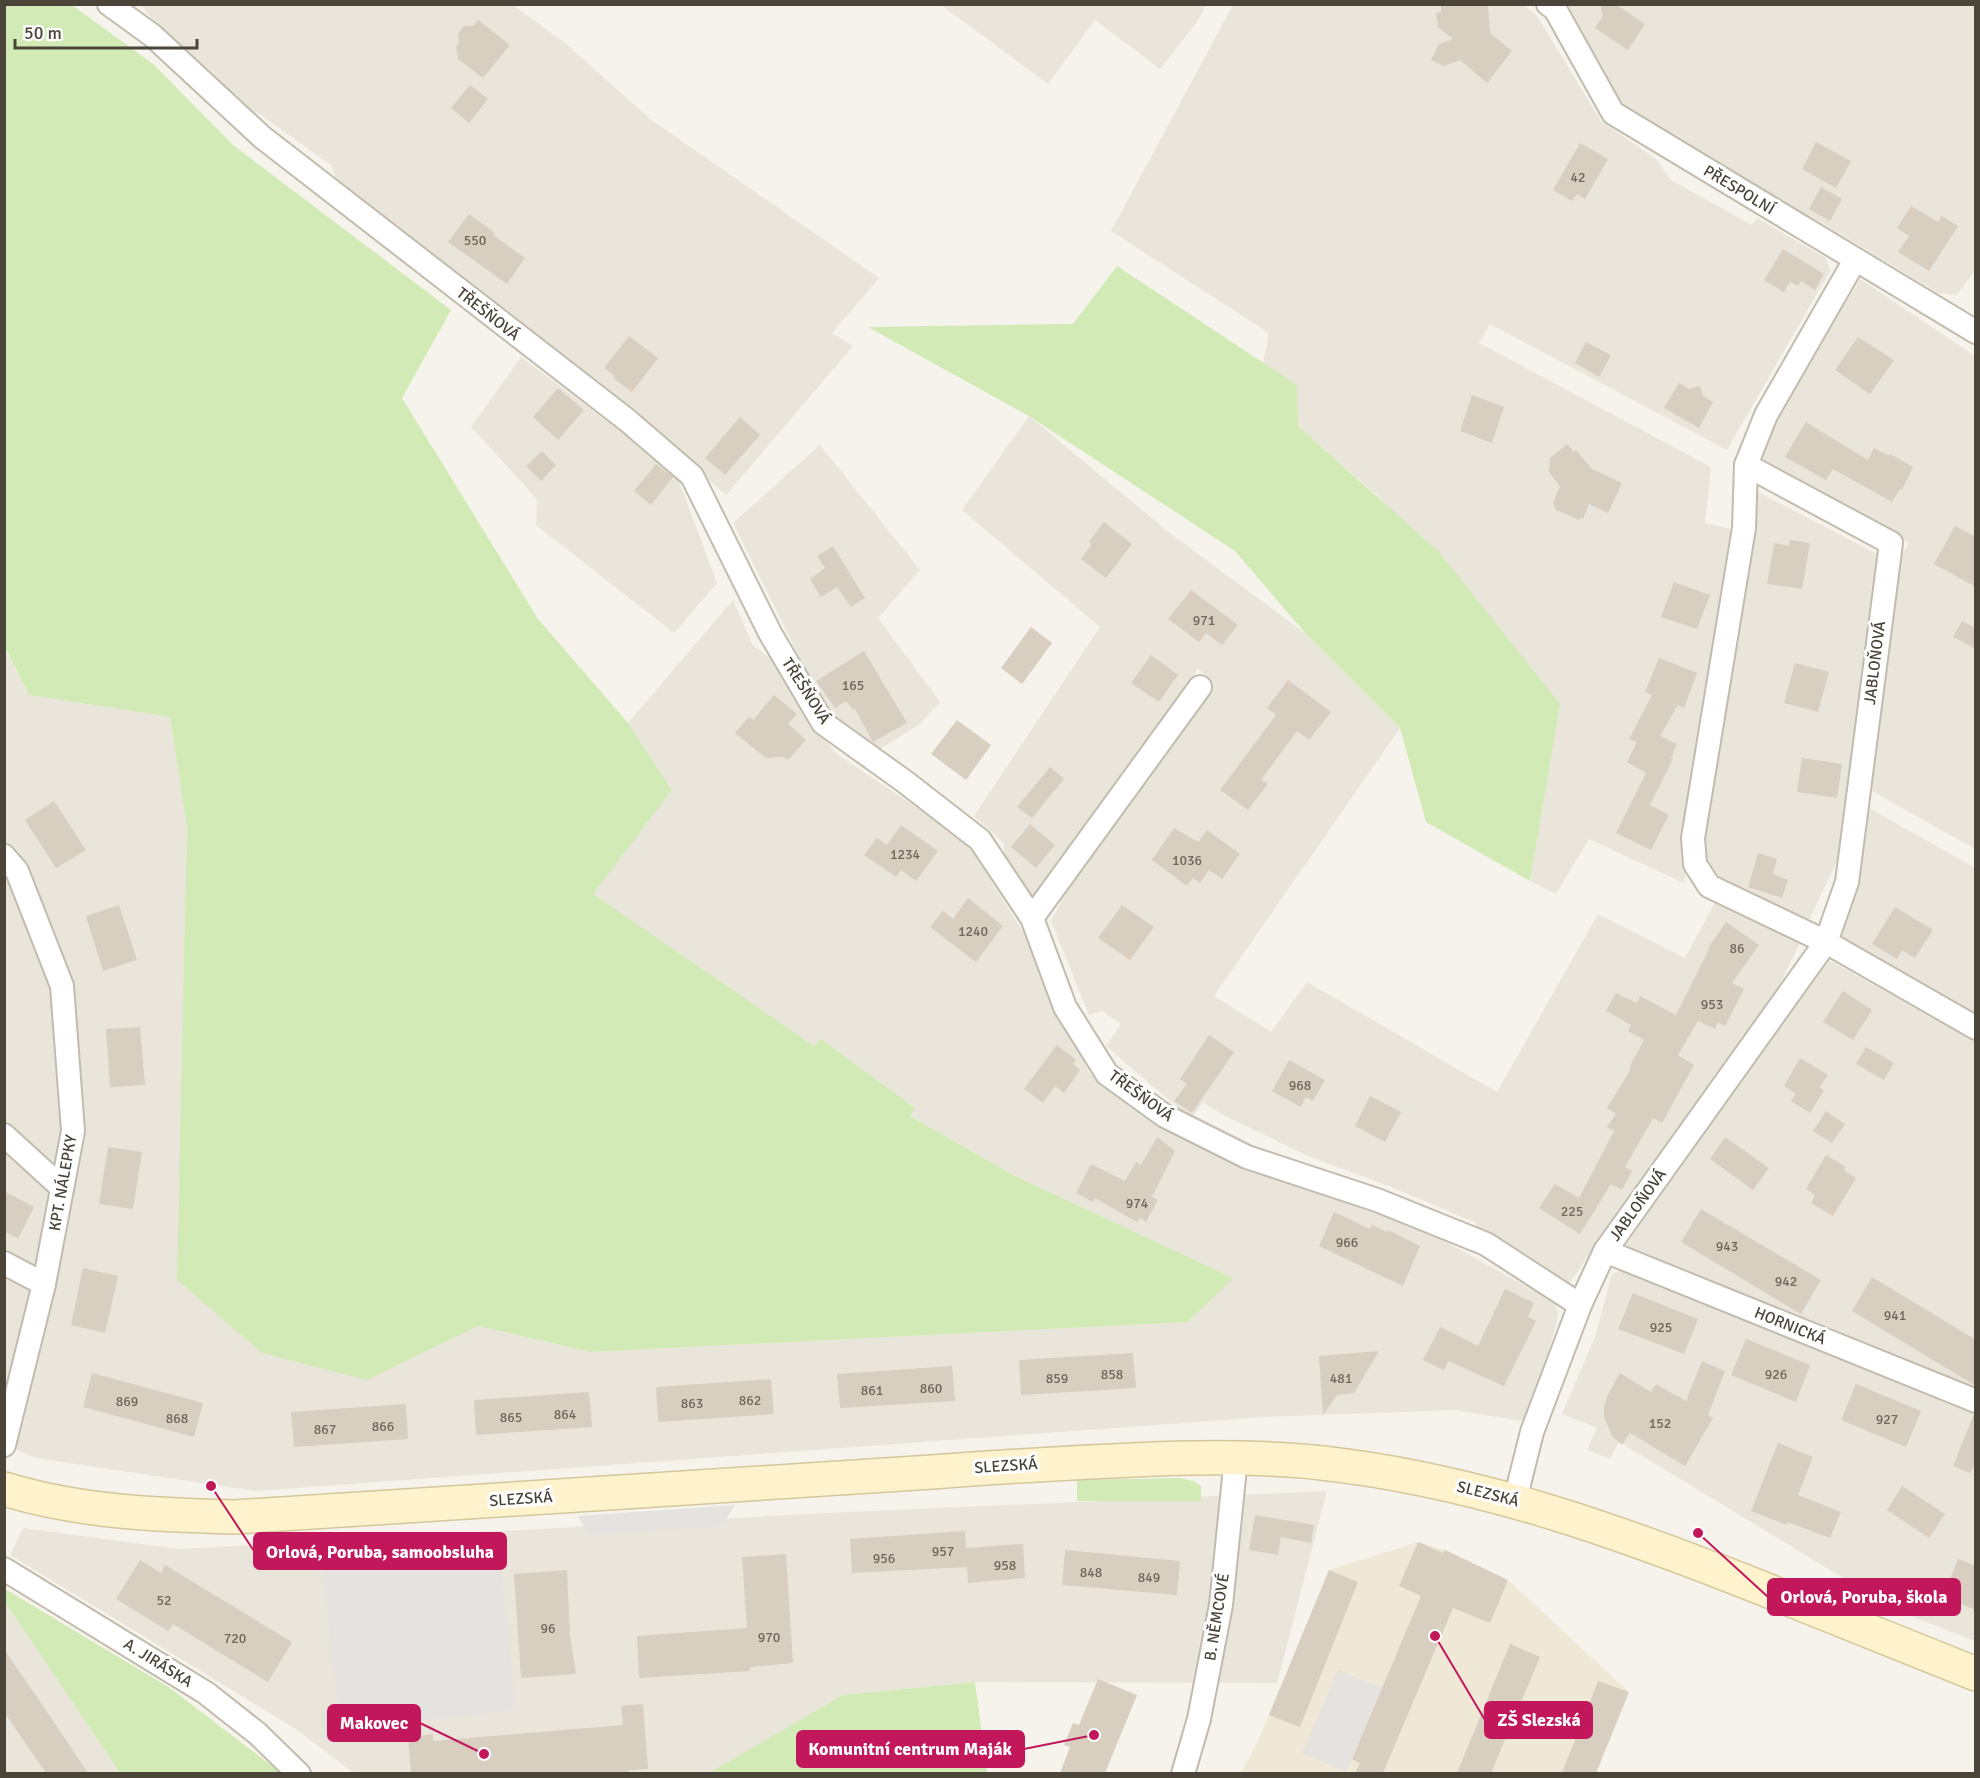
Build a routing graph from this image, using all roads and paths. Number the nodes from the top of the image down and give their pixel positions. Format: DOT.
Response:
graph roads {
  1 [pos="110,4"];
  2 [pos="1548,4"];
  3 [pos="1855,260"];
  4 [pos="1976,332"];
  5 [pos="1746,465"];
  6 [pos="1200,687"];
  7 [pos="4,856"];
  8 [pos="1032,918"];
  9 [pos="1826,942"];
  10 [pos="1976,1028"];
  11 [pos="4,1135"];
  12 [pos="63,1188"];
  13 [pos="1605,1251"];
  14 [pos="4,1263"];
  15 [pos="44,1284"];
  16 [pos="1580,1305"];
  17 [pos="1976,1401"];
  18 [pos="4,1445"];
  19 [pos="1236,1458"];
  20 [pos="4,1489"];
  21 [pos="1515,1500"];
  22 [pos="4,1569"];
  23 [pos="1976,1674"];
  24 [pos="299,1773"];
  25 [pos="1183,1773"];
  1 -- 8 [label="street, TŘEŠŇOVÁ"];
  2 -- 3 [label="street, PŘESPOLNÍ"];
  3 -- 4 [label="street, PŘESPOLNÍ"];
  3 -- 5 [label="street"];
  5 -- 9 [label="street"];
  5 -- 9 [label="street, JABLOŇOVÁ"];
  6 -- 8 [label="street"];
  7 -- 12 [label="street, KPT. NÁLEPKY"];
  8 -- 16 [label="street, TŘEŠŇOVÁ"];
  9 -- 10 [label="street"];
  9 -- 13 [label="street, JABLOŇOVÁ"];
  11 -- 12 [label="street"];
  12 -- 15 [label="street, KPT. NÁLEPKY"];
  13 -- 16 [label="street, JABLOŇOVÁ"];
  13 -- 17 [label="street, HORNICKÁ"];
  14 -- 15 [label="street"];
  15 -- 18 [label="street, KPT. NÁLEPKY"];
  16 -- 21 [label="street, JABLOŇOVÁ"];
  19 -- 20 [label="street, SLEZSKÁ"];
  19 -- 21 [label="street, SLEZSKÁ"];
  19 -- 25 [label="street, B. NĚMCOVÉ"];
  21 -- 23 [label="street, SLEZSKÁ"];
  22 -- 24 [label="street, A. JIRÁSKA"];
}
